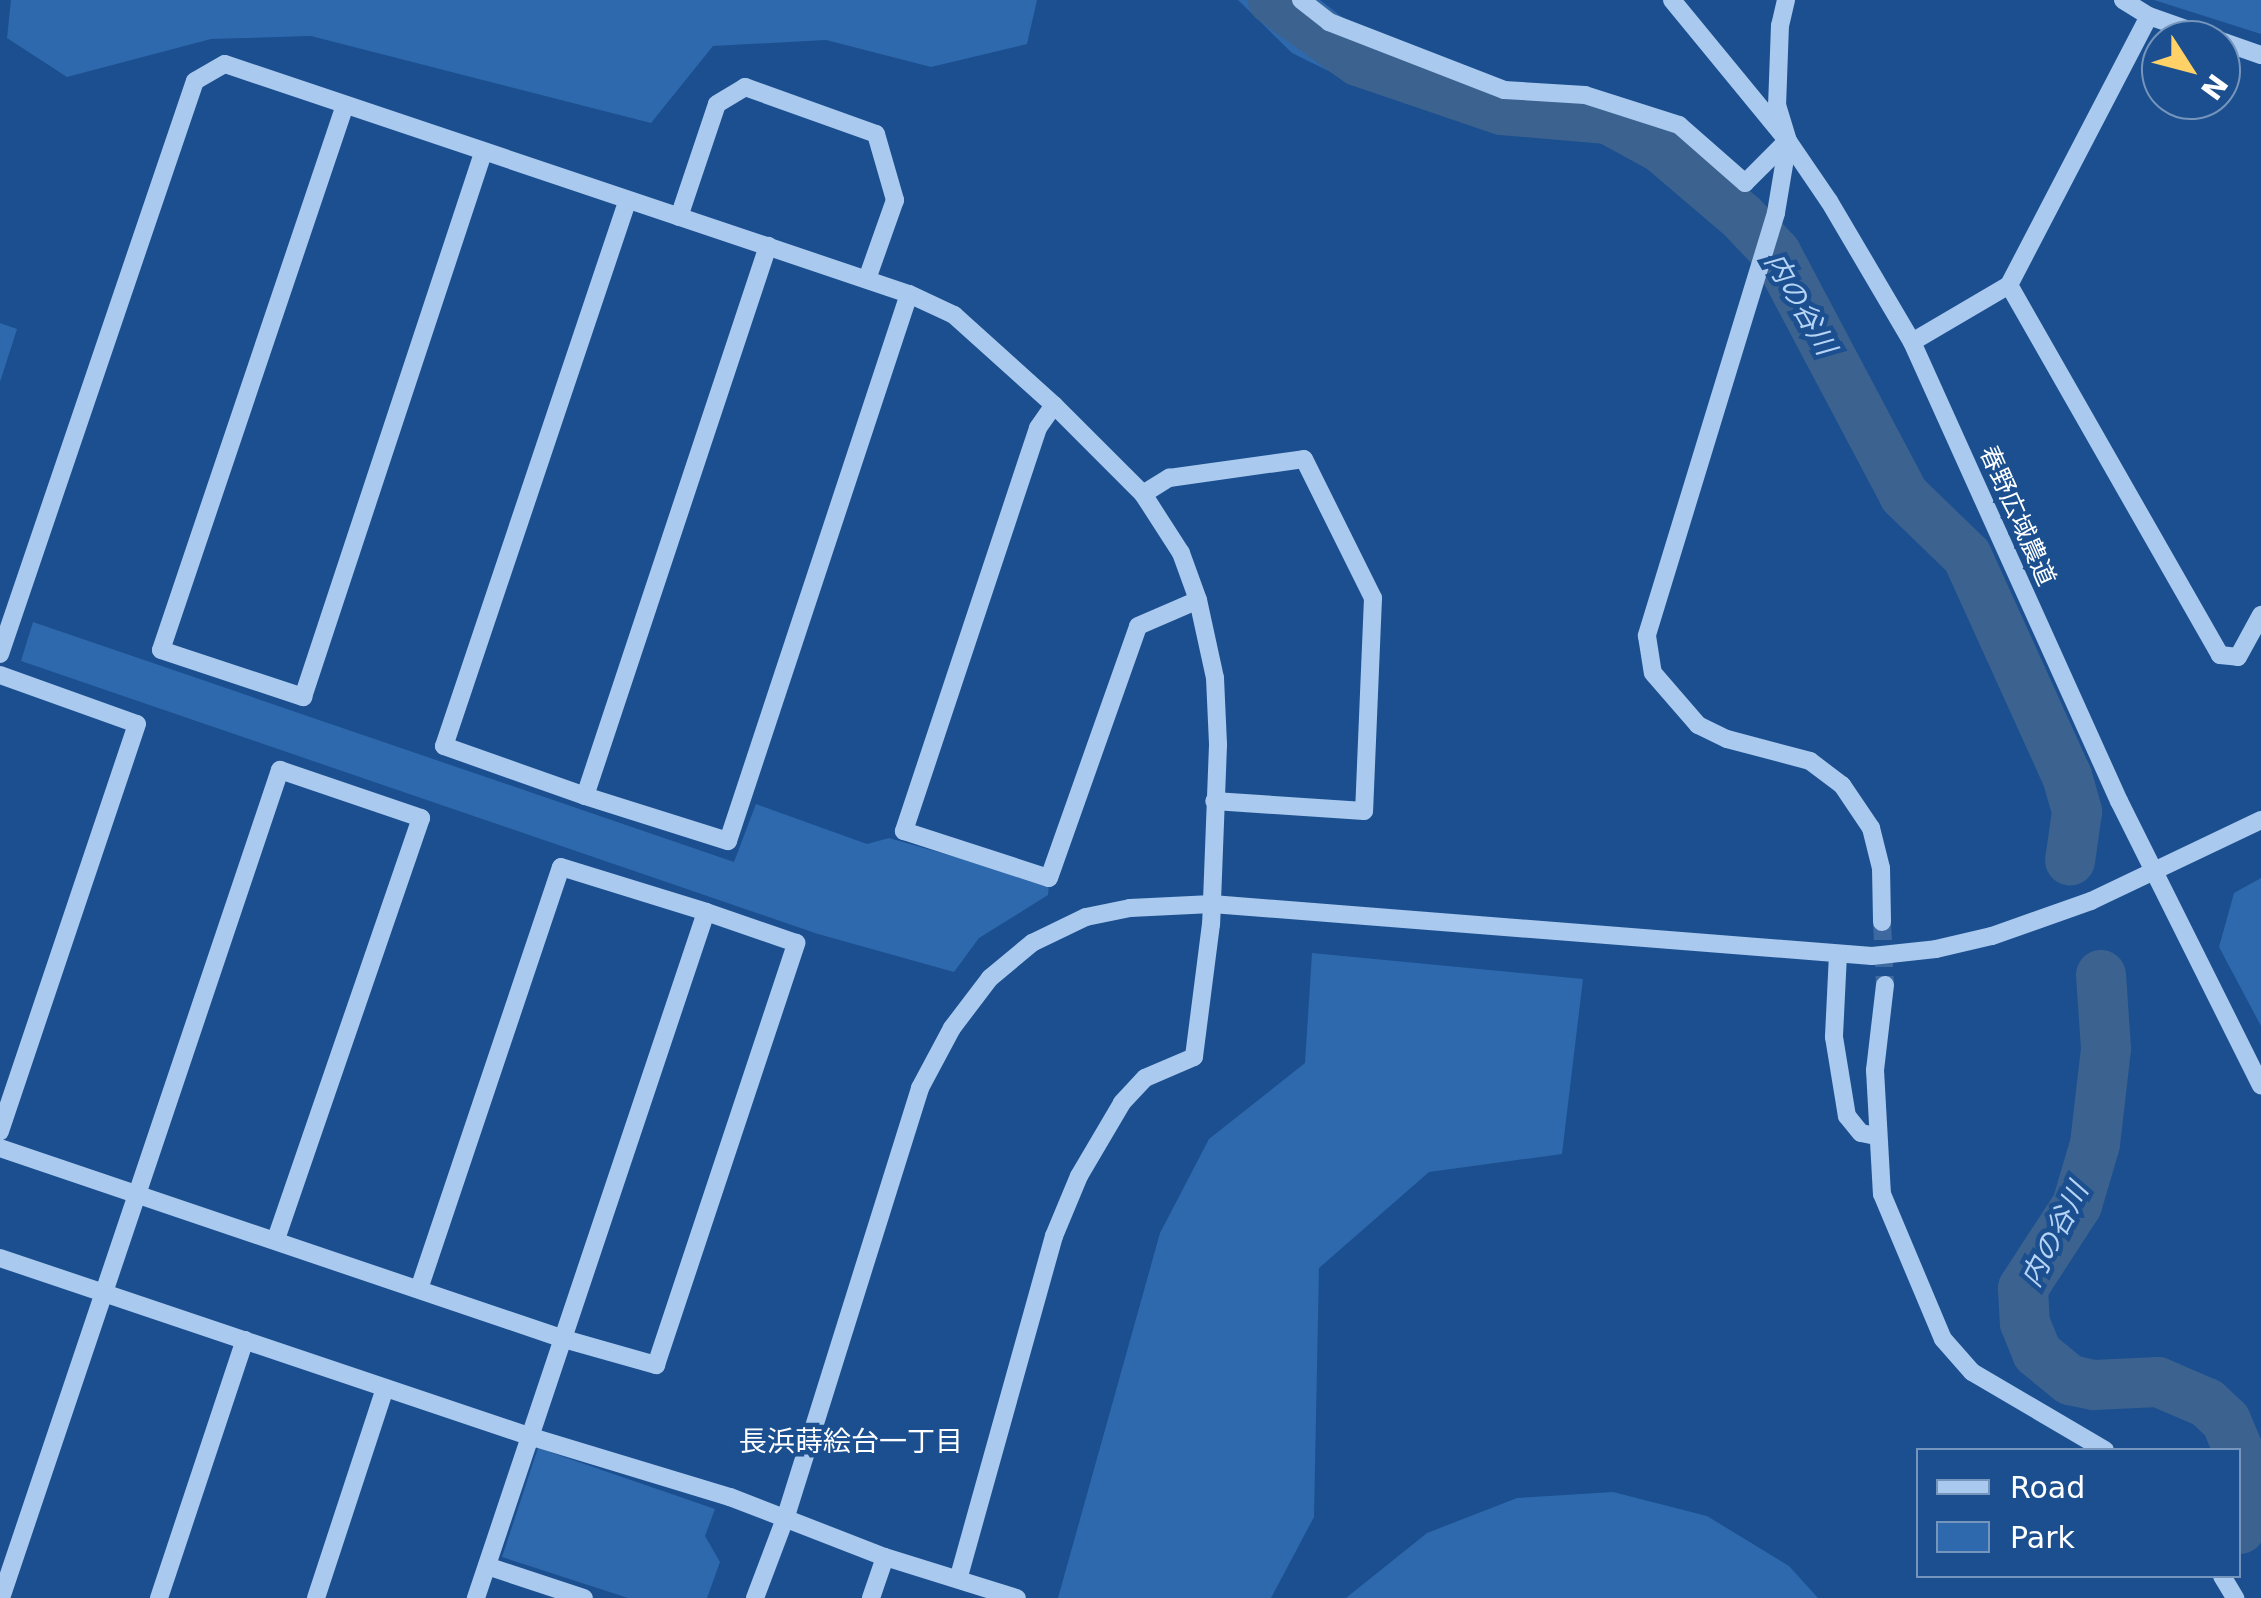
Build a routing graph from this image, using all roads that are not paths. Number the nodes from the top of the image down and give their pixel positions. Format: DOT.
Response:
graph roads {
  1 [pos="1301,0"];
  2 [pos="1672,0"];
  3 [pos="1786,0"];
  4 [pos="2124,0"];
  5 [pos="2149,16"];
  6 [pos="2160,20"];
  7 [pos="345,105"];
  8 [pos="1788,141"];
  9 [pos="483,153"];
  10 [pos="627,202"];
  11 [pos="679,218"];
  12 [pos="768,246"];
  13 [pos="867,279"];
  14 [pos="2009,285"];
  15 [pos="909,294"];
  16 [pos="1912,342"];
  17 [pos="1054,405"];
  18 [pos="1143,494"];
  19 [pos="1198,600"];
  20 [pos="2261,615"];
  21 [pos="0,654"];
  22 [pos="0,675"];
  23 [pos="585,796"];
  24 [pos="1214,802"];
  25 [pos="2261,820"];
  26 [pos="2152,871"];
  27 [pos="1212,904"];
  28 [pos="706,912"];
  29 [pos="1882,922"];
  30 [pos="1838,954"];
  31 [pos="1885,985"];
  32 [pos="2261,1086"];
  33 [pos="0,1132"];
  34 [pos="1876,1136"];
  35 [pos="0,1148"];
  36 [pos="135,1196"];
  37 [pos="276,1239"];
  38 [pos="0,1258"];
  39 [pos="420,1289"];
  40 [pos="101,1293"];
  41 [pos="564,1339"];
  42 [pos="245,1340"];
  43 [pos="385,1388"];
  44 [pos="532,1437"];
  45 [pos="2102,1448"];
  46 [pos="786,1516"];
  47 [pos="885,1557"];
  48 [pos="487,1566"];
  49 [pos="958,1579"];
  50 [pos="0,1598"];
  51 [pos="158,1598"];
  52 [pos="316,1598"];
  53 [pos="476,1598"];
  54 [pos="584,1598"];
  55 [pos="755,1598"];
  56 [pos="871,1598"];
  57 [pos="1016,1598"];
  1 -- 8 [label="street"];
  2 -- 8 [label="street, 春野広域農道"];
  3 -- 8 [label="street"];
  4 -- 5 [label="street"];
  5 -- 6 [label="street"];
  5 -- 14 [label="street"];
  7 -- 9 [label="street"];
  7 -- 9 [label="street"];
  7 -- 21 [label="street"];
  8 -- 16 [label="street, 春野広域農道"];
  8 -- 29 [label="street"];
  9 -- 10 [label="street"];
  10 -- 11 [label="street"];
  10 -- 23 [label="street"];
  11 -- 12 [label="street"];
  11 -- 13 [label="street"];
  12 -- 13 [label="street"];
  12 -- 23 [label="street"];
  13 -- 15 [label="street"];
  14 -- 16 [label="street"];
  14 -- 20 [label="street"];
  15 -- 17 [label="street"];
  15 -- 23 [label="street"];
  16 -- 26 [label="street, 春野広域農道"];
  17 -- 18 [label="street"];
  17 -- 19 [label="street"];
  18 -- 19 [label="street"];
  18 -- 24 [label="street"];
  19 -- 24 [label="street"];
  22 -- 33 [label="street"];
  24 -- 27 [label="street"];
  25 -- 26 [label="street"];
  26 -- 30 [label="street"];
  26 -- 32 [label="street, 春野広域農道"];
  27 -- 30 [label="street"];
  27 -- 46 [label="street"];
  27 -- 49 [label="street"];
  28 -- 39 [label="street"];
  28 -- 41 [label="street"];
  28 -- 41 [label="street"];
  30 -- 34 [label="street"];
  31 -- 34 [label="street"];
  34 -- 45 [label="street"];
  35 -- 36 [label="street"];
  36 -- 37 [label="street"];
  36 -- 37 [label="street"];
  36 -- 40 [label="street"];
  37 -- 39 [label="street"];
  38 -- 40 [label="street"];
  39 -- 41 [label="street"];
  40 -- 42 [label="street"];
  40 -- 50 [label="street"];
  41 -- 44 [label="street"];
  42 -- 43 [label="street"];
  42 -- 51 [label="street"];
  43 -- 44 [label="street"];
  43 -- 52 [label="street"];
  44 -- 46 [label="street"];
  44 -- 48 [label="street"];
  46 -- 47 [label="street"];
  46 -- 55 [label="street"];
  47 -- 49 [label="street"];
  47 -- 56 [label="street"];
  48 -- 53 [label="street"];
  48 -- 54 [label="street"];
  49 -- 57 [label="street"];
}
